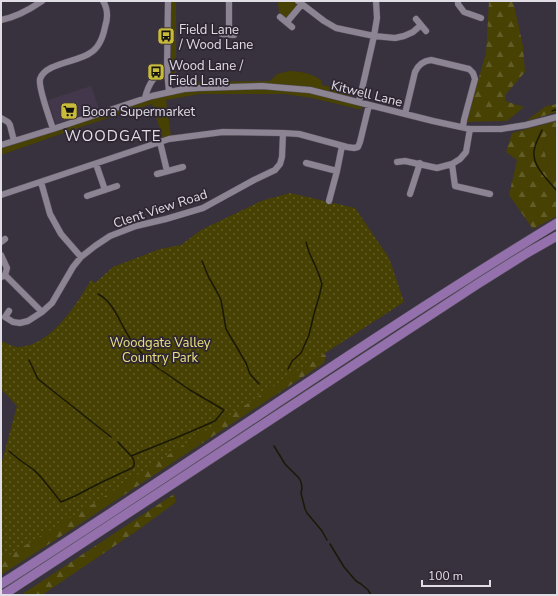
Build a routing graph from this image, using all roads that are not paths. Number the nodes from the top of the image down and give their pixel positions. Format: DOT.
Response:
graph roads {
  1 [pos="42,1"];
  2 [pos="103,1"];
  3 [pos="168,1"];
  4 [pos="229,1"];
  5 [pos="376,1"];
  6 [pos="458,1"];
  7 [pos="300,3"];
  8 [pos="280,17"];
  9 [pos="482,18"];
  10 [pos="416,19"];
  11 [pos="1,20"];
  12 [pos="287,22"];
  13 [pos="421,25"];
  14 [pos="292,27"];
  15 [pos="426,31"];
  16 [pos="222,34"];
  17 [pos="374,36"];
  18 [pos="168,70"];
  19 [pos="169,92"];
  20 [pos="145,98"];
  21 [pos="359,102"];
  22 [pos="369,105"];
  23 [pos="405,114"];
  24 [pos="557,117"];
  25 [pos="1,118"];
  26 [pos="466,128"];
  27 [pos="54,129"];
  28 [pos="283,133"];
  29 [pos="14,141"];
  30 [pos="160,142"];
  31 [pos="1,145"];
  32 [pos="342,146"];
  33 [pos="397,162"];
  34 [pos="306,163"];
  35 [pos="96,164"];
  36 [pos="420,164"];
  37 [pos="452,164"];
  38 [pos="183,167"];
  39 [pos="167,171"];
  40 [pos="337,171"];
  41 [pos="157,174"];
  42 [pos="40,182"];
  43 [pos="117,186"];
  44 [pos="105,190"];
  45 [pos="410,194"];
  46 [pos="490,194"];
  47 [pos="1,195"];
  48 [pos="87,196"];
  49 [pos="329,201"];
  50 [pos="557,223"];
  51 [pos="557,237"];
  52 [pos="1,255"];
  53 [pos="81,257"];
  54 [pos="3,276"];
  55 [pos="9,311"];
  56 [pos="42,312"];
  57 [pos="1,584"];
  58 [pos="3,595"];
  1 -- 11 [label="street"];
  2 -- 27 [label="street"];
  3 -- 18 [label="street"];
  4 -- 16 [label="street"];
  5 -- 17 [label="street"];
  6 -- 9 [label="street"];
  7 -- 12 [label="street"];
  7 -- 17 [label="street"];
  8 -- 12 [label="street"];
  10 -- 13 [label="street"];
  12 -- 14 [label="street"];
  13 -- 15 [label="street"];
  13 -- 17 [label="street"];
  17 -- 21 [label="street"];
  18 -- 19 [label="street"];
  18 -- 20 [label="street"];
  19 -- 20 [label="street, Kitwell Lane"];
  19 -- 21 [label="street, Kitwell Lane"];
  20 -- 27 [label="street, Kitwell Lane"];
  21 -- 22 [label="street, Kitwell Lane"];
  22 -- 23 [label="street, Kitwell Lane"];
  22 -- 32 [label="street"];
  23 -- 26 [label="street, Kitwell Lane"];
  23 -- 26 [label="street"];
  24 -- 26 [label="street, Kitwell Lane"];
  25 -- 29 [label="street"];
  26 -- 37 [label="street"];
  27 -- 29 [label="street, Kitwell Lane"];
  28 -- 30 [label="street"];
  28 -- 32 [label="street"];
  28 -- 53 [label="street, Clent View Road"];
  29 -- 31 [label="street, Kitwell Lane"];
  30 -- 35 [label="street"];
  30 -- 39 [label="street"];
  32 -- 40 [label="street"];
  33 -- 36 [label="street"];
  34 -- 40 [label="street"];
  35 -- 42 [label="street"];
  35 -- 44 [label="street"];
  36 -- 37 [label="street"];
  36 -- 45 [label="street"];
  37 -- 46 [label="street"];
  38 -- 39 [label="street"];
  39 -- 41 [label="street"];
  40 -- 49 [label="street"];
  42 -- 47 [label="street"];
  42 -- 53 [label="street"];
  43 -- 44 [label="street"];
  44 -- 48 [label="street"];
  50 -- 57 [label="highway"];
  51 -- 58 [label="highway"];
  52 -- 54 [label="street"];
  53 -- 56 [label="street, Clent View Road"];
  54 -- 56 [label="street"];
  55 -- 56 [label="street, Clent View Road"];
}
